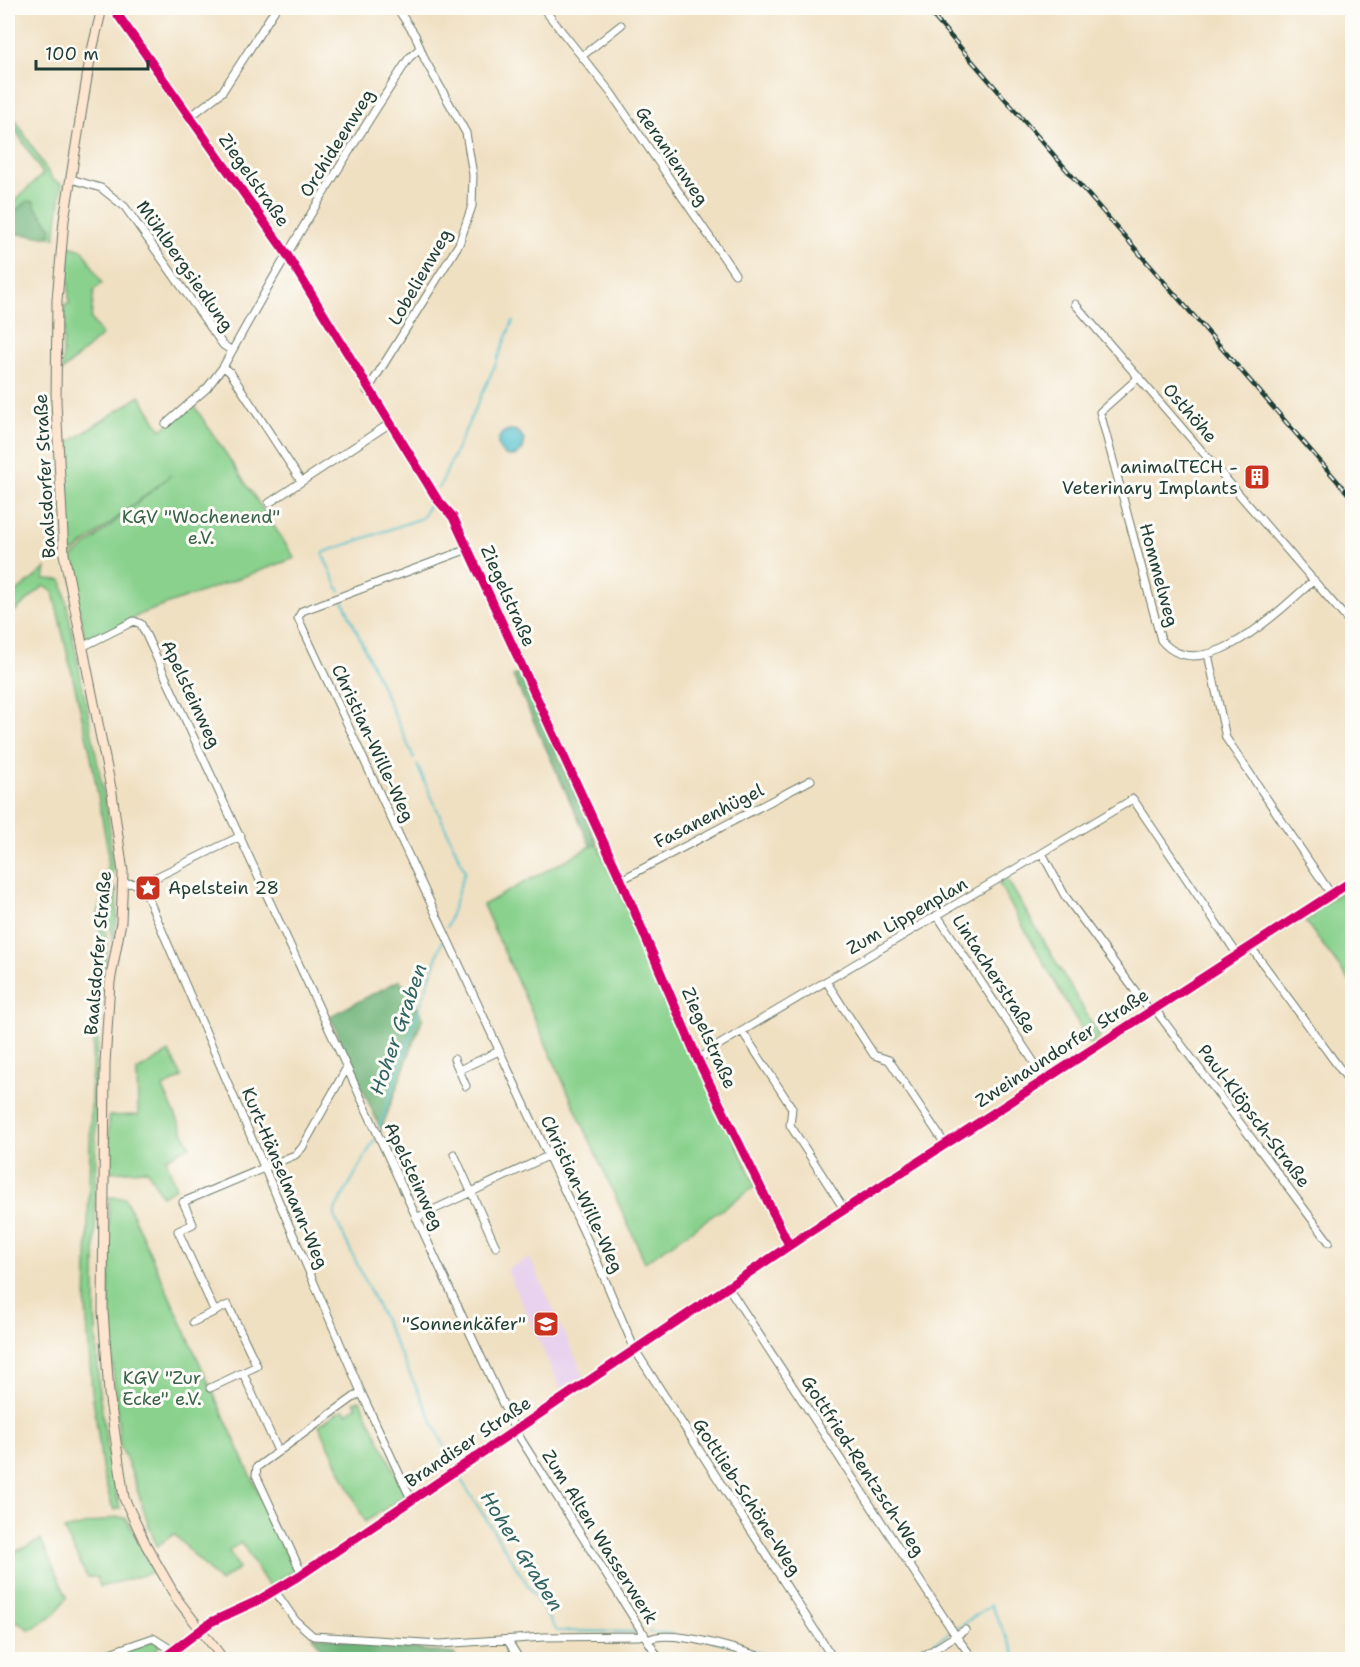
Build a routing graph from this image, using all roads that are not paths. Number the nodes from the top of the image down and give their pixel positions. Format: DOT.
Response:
graph roads {
  1 [pos="102,8"];
  2 [pos="113,8"];
  3 [pos="276,8"];
  4 [pos="397,8"];
  5 [pos="543,8"];
  6 [pos="621,25"];
  7 [pos="420,48"];
  8 [pos="582,56"];
  9 [pos="190,117"];
  10 [pos="70,179"];
  11 [pos="286,254"];
  12 [pos="735,274"];
  13 [pos="1075,304"];
  14 [pos="232,351"];
  15 [pos="223,367"];
  16 [pos="1139,377"];
  17 [pos="367,391"];
  18 [pos="166,424"];
  19 [pos="389,424"];
  20 [pos="301,481"];
  21 [pos="269,503"];
  22 [pos="468,549"];
  23 [pos="1314,580"];
  24 [pos="1353,625"];
  25 [pos="82,647"];
  26 [pos="1208,654"];
  27 [pos="811,780"];
  28 [pos="241,836"];
  29 [pos="1044,855"];
  30 [pos="621,880"];
  31 [pos="1353,880"];
  32 [pos="123,884"];
  33 [pos="142,884"];
  34 [pos="1331,894"];
  35 [pos="938,915"];
  36 [pos="1250,946"];
  37 [pos="1237,954"];
  38 [pos="826,981"];
  39 [pos="1152,1009"];
  40 [pos="741,1031"];
  41 [pos="499,1051"];
  42 [pos="454,1059"];
  43 [pos="699,1060"];
  44 [pos="346,1069"];
  45 [pos="459,1070"];
  46 [pos="1045,1079"];
  47 [pos="1353,1084"];
  48 [pos="466,1086"];
  49 [pos="945,1144"];
  50 [pos="454,1154"];
  51 [pos="549,1156"];
  52 [pos="265,1167"];
  53 [pos="472,1192"];
  54 [pos="844,1209"];
  55 [pos="416,1218"];
  56 [pos="1329,1242"];
  57 [pos="789,1245"];
  58 [pos="496,1247"];
  59 [pos="728,1287"];
  60 [pos="214,1312"];
  61 [pos="193,1322"];
  62 [pos="635,1350"];
  63 [pos="243,1372"];
  64 [pos="210,1388"];
  65 [pos="361,1392"];
  66 [pos="515,1430"];
  67 [pos="278,1451"];
  68 [pos="411,1499"];
  69 [pos="302,1574"];
  70 [pos="275,1591"];
  71 [pos="201,1628"];
  72 [pos="965,1630"];
  73 [pos="644,1633"];
  74 [pos="956,1636"];
  75 [pos="648,1640"];
  76 [pos="508,1641"];
  77 [pos="172,1650"];
  78 [pos="90,1659"];
  79 [pos="161,1659"];
  80 [pos="224,1659"];
  81 [pos="520,1659"];
  82 [pos="660,1659"];
  83 [pos="770,1659"];
  84 [pos="834,1659"];
  85 [pos="917,1659"];
  86 [pos="974,1659"];
  1 -- 10 [label="main road, Baalsdorfer Straße"];
  2 -- 9 [label="street, Ziegelstraße"];
  3 -- 9 [label="street"];
  4 -- 7 [label="street, Lobelienweg"];
  5 -- 8 [label="street, Geranienweg"];
  6 -- 8 [label="street"];
  7 -- 11 [label="street, Orchideenweg"];
  7 -- 17 [label="street, Lobelienweg"];
  8 -- 12 [label="street, Geranienweg"];
  9 -- 11 [label="street, Ziegelstraße"];
  10 -- 14 [label="street, Mühlbergsiedlung"];
  10 -- 25 [label="main road, Baalsdorfer Straße"];
  11 -- 14 [label="street, Orchideenweg"];
  11 -- 17 [label="street, Ziegelstraße"];
  13 -- 16 [label="street, Osthöhe"];
  14 -- 15 [label="street, Mühlbergsiedlung"];
  15 -- 18 [label="street"];
  15 -- 20 [label="street"];
  16 -- 23 [label="street, Osthöhe"];
  16 -- 26 [label="street, Hommelweg"];
  17 -- 19 [label="street, Ziegelstraße"];
  19 -- 20 [label="street"];
  19 -- 22 [label="street, Ziegelstraße"];
  20 -- 21 [label="street"];
  22 -- 30 [label="street, Ziegelstraße"];
  22 -- 41 [label="street, Christian-Wille-Weg"];
  23 -- 24 [label="street, Osthöhe"];
  23 -- 26 [label="street"];
  25 -- 28 [label="street, Apelsteinweg"];
  25 -- 32 [label="main road, Baalsdorfer Straße"];
  26 -- 34 [label="street"];
  27 -- 30 [label="street, Fasanenhügel"];
  28 -- 33 [label="street"];
  28 -- 44 [label="street, Apelsteinweg"];
  29 -- 35 [label="street, Zum Lippenplan"];
  29 -- 37 [label="street, Zum Lippenplan"];
  29 -- 39 [label="street, Paul-Klöpsch-Straße"];
  30 -- 43 [label="street, Ziegelstraße"];
  31 -- 34 [label="main road, Zweinaundorfer Straße"];
  32 -- 33 [label="street"];
  32 -- 71 [label="main road, Baalsdorfer Straße"];
  33 -- 52 [label="street, Kurt-Hänselmann-Weg"];
  34 -- 36 [label="main road, Zweinaundorfer Straße"];
  35 -- 38 [label="street, Zum Lippenplan"];
  35 -- 46 [label="street, Lintacherstraße"];
  36 -- 37 [label="main road, Zweinaundorfer Straße"];
  36 -- 47 [label="street"];
  37 -- 39 [label="main road, Zweinaundorfer Straße"];
  38 -- 40 [label="street, Zum Lippenplan"];
  38 -- 49 [label="street"];
  39 -- 46 [label="main road, Zweinaundorfer Straße"];
  39 -- 56 [label="street, Paul-Klöpsch-Straße"];
  40 -- 43 [label="street, Zum Lippenplan"];
  40 -- 54 [label="street"];
  41 -- 45 [label="street"];
  41 -- 51 [label="street, Christian-Wille-Weg"];
  42 -- 45 [label="street"];
  43 -- 57 [label="street, Ziegelstraße"];
  44 -- 52 [label="street"];
  44 -- 55 [label="street, Apelsteinweg"];
  45 -- 48 [label="street"];
  46 -- 49 [label="main road, Zweinaundorfer Straße"];
  49 -- 54 [label="main road, Zweinaundorfer Straße"];
  50 -- 53 [label="street"];
  51 -- 53 [label="street"];
  51 -- 62 [label="street, Christian-Wille-Weg"];
  52 -- 60 [label="street"];
  52 -- 65 [label="street, Kurt-Hänselmann-Weg"];
  53 -- 55 [label="street"];
  53 -- 58 [label="street"];
  54 -- 57 [label="main road, Zweinaundorfer Straße"];
  55 -- 66 [label="street, Apelsteinweg"];
  57 -- 59 [label="main road, Brandiser Straße"];
  59 -- 62 [label="main road, Brandiser Straße"];
  59 -- 74 [label="street, Gottfried-Rentzsch-Weg"];
  60 -- 61 [label="street"];
  60 -- 63 [label="street"];
  62 -- 66 [label="main road, Brandiser Straße"];
  62 -- 84 [label="street, Gottlieb-Schöne-Weg"];
  63 -- 64 [label="street"];
  63 -- 67 [label="street"];
  65 -- 67 [label="street"];
  65 -- 68 [label="street, Kurt-Hänselmann-Weg"];
  66 -- 68 [label="main road, Brandiser Straße"];
  66 -- 73 [label="street, Zum Alten Wasserwerk"];
  67 -- 69 [label="street"];
  68 -- 69 [label="main road, Brandiser Straße"];
  69 -- 70 [label="main road, Brandiser Straße"];
  70 -- 71 [label="main road, Brandiser Straße"];
  70 -- 76 [label="street"];
  71 -- 77 [label="main road, Brandiser Straße"];
  71 -- 80 [label="main road, Baalsdorfer Straße"];
  72 -- 74 [label="street"];
  73 -- 75 [label="street, Zum Alten Wasserwerk"];
  73 -- 76 [label="street"];
  74 -- 85 [label="street"];
  74 -- 86 [label="street, Gottfried-Rentzsch-Weg"];
  75 -- 82 [label="street, Zum Alten Wasserwerk"];
  75 -- 83 [label="street"];
  76 -- 81 [label="street"];
  77 -- 78 [label="street"];
  77 -- 79 [label="main road, Brandiser Straße"];
}
